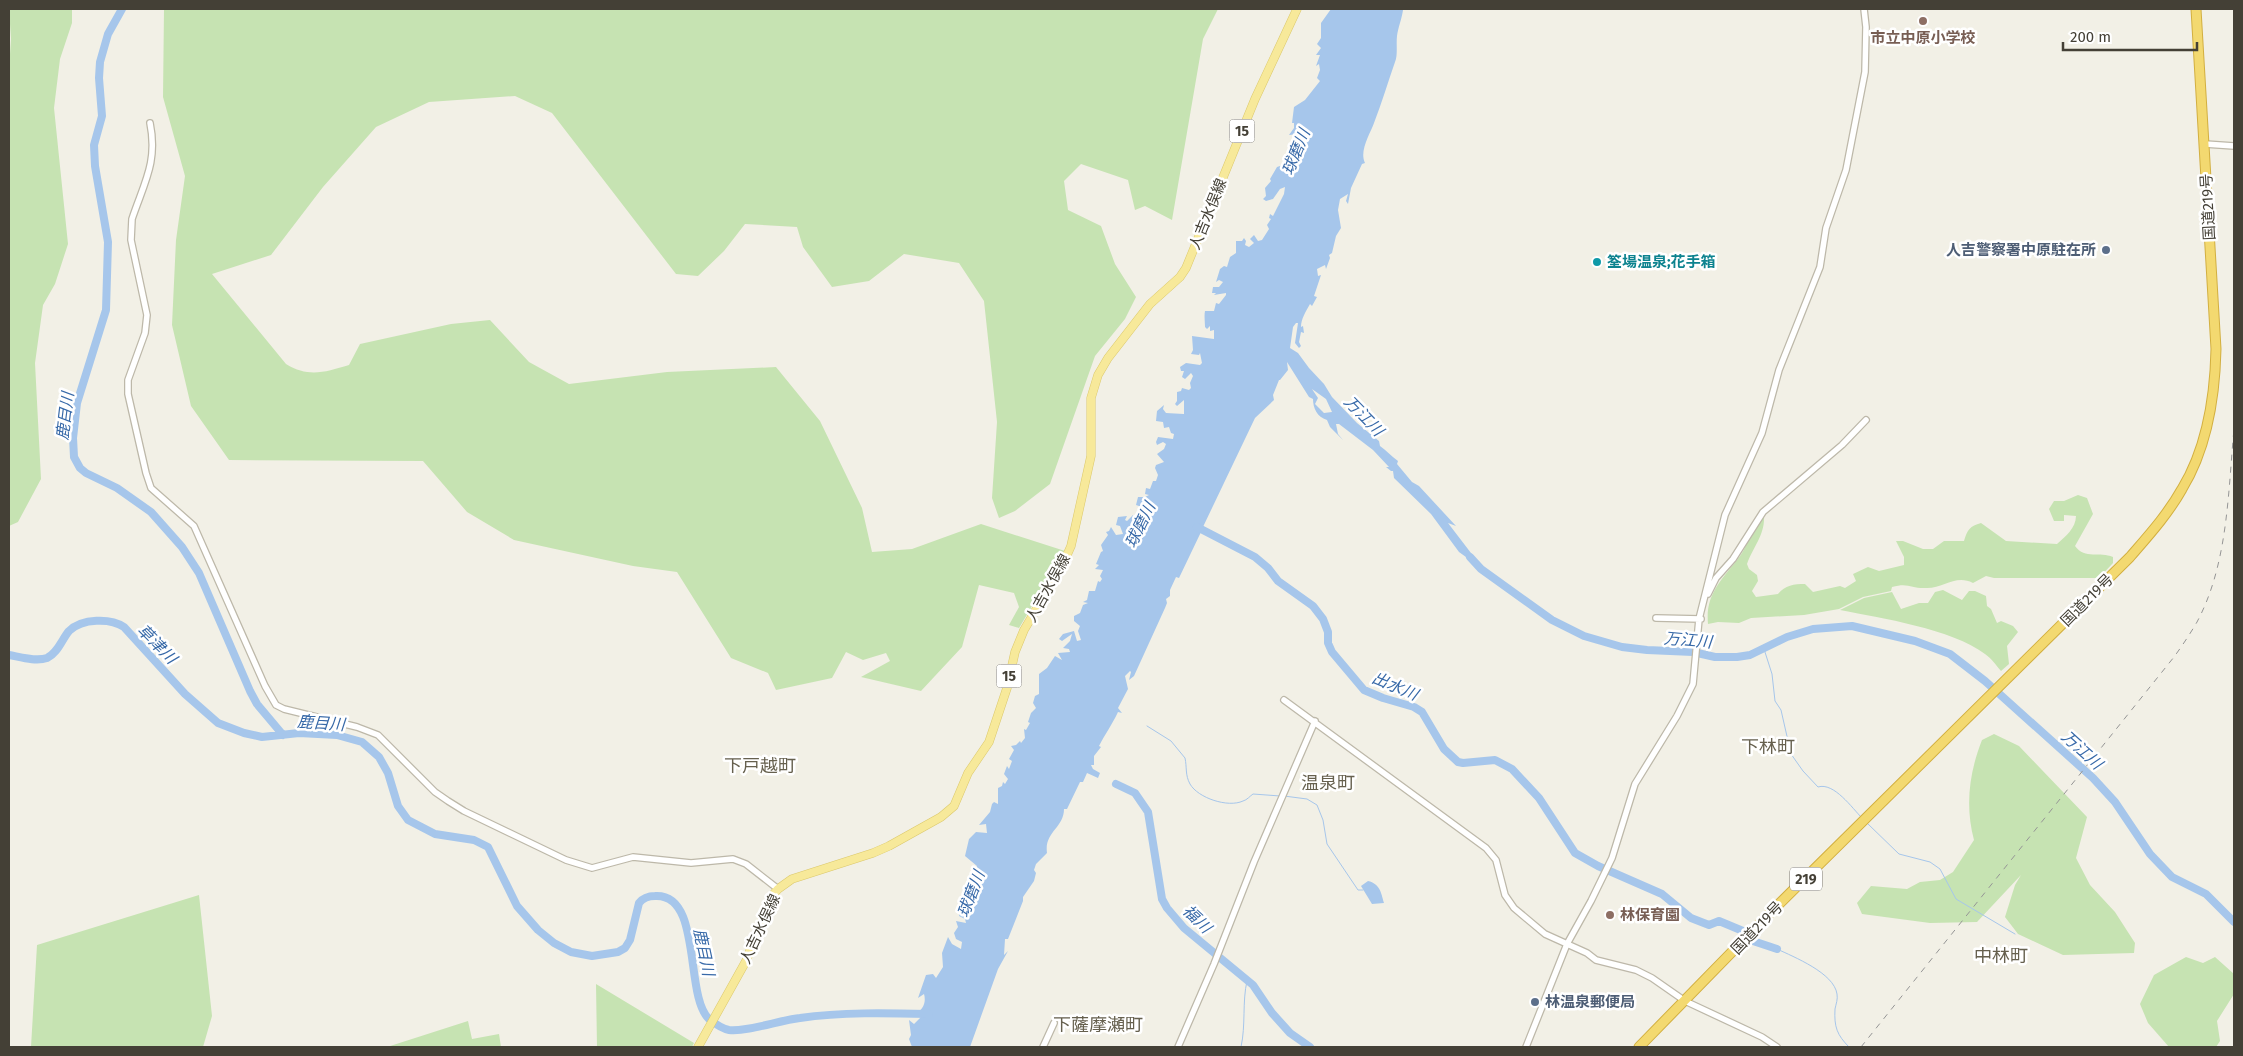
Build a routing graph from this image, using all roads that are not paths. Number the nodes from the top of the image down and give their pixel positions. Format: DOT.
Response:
graph roads {
  1 [pos="1297,9"];
  2 [pos="1864,9"];
  3 [pos="2196,9"];
  4 [pos="150,123"];
  5 [pos="2205,144"];
  6 [pos="2234,146"];
  7 [pos="1866,420"];
  8 [pos="1656,618"];
  9 [pos="1699,621"];
  10 [pos="1284,700"];
  11 [pos="1315,721"];
  12 [pos="778,889"];
  13 [pos="1567,944"];
  14 [pos="1685,1001"];
  15 [pos="1054,1023"];
  16 [pos="698,1047"];
  17 [pos="1043,1047"];
  18 [pos="1178,1047"];
  19 [pos="1526,1047"];
  20 [pos="1639,1047"];
  21 [pos="1777,1047"];
  1 -- 12 [label="main road, 人吉水俣線 / 15"];
  2 -- 9 [label="street"];
  3 -- 5 [label="highway, 国道219号 / 219"];
  4 -- 12 [label="street"];
  5 -- 6 [label="street"];
  5 -- 14 [label="highway, 国道219号 / 219"];
  7 -- 9 [label="street"];
  8 -- 9 [label="street"];
  9 -- 13 [label="street"];
  10 -- 11 [label="street"];
  11 -- 13 [label="street"];
  11 -- 18 [label="street"];
  12 -- 16 [label="main road, 人吉水俣線"];
  13 -- 14 [label="street"];
  13 -- 19 [label="street"];
  14 -- 20 [label="highway, 国道219号 / 219"];
  14 -- 21 [label="street"];
  15 -- 17 [label="street"];
}
